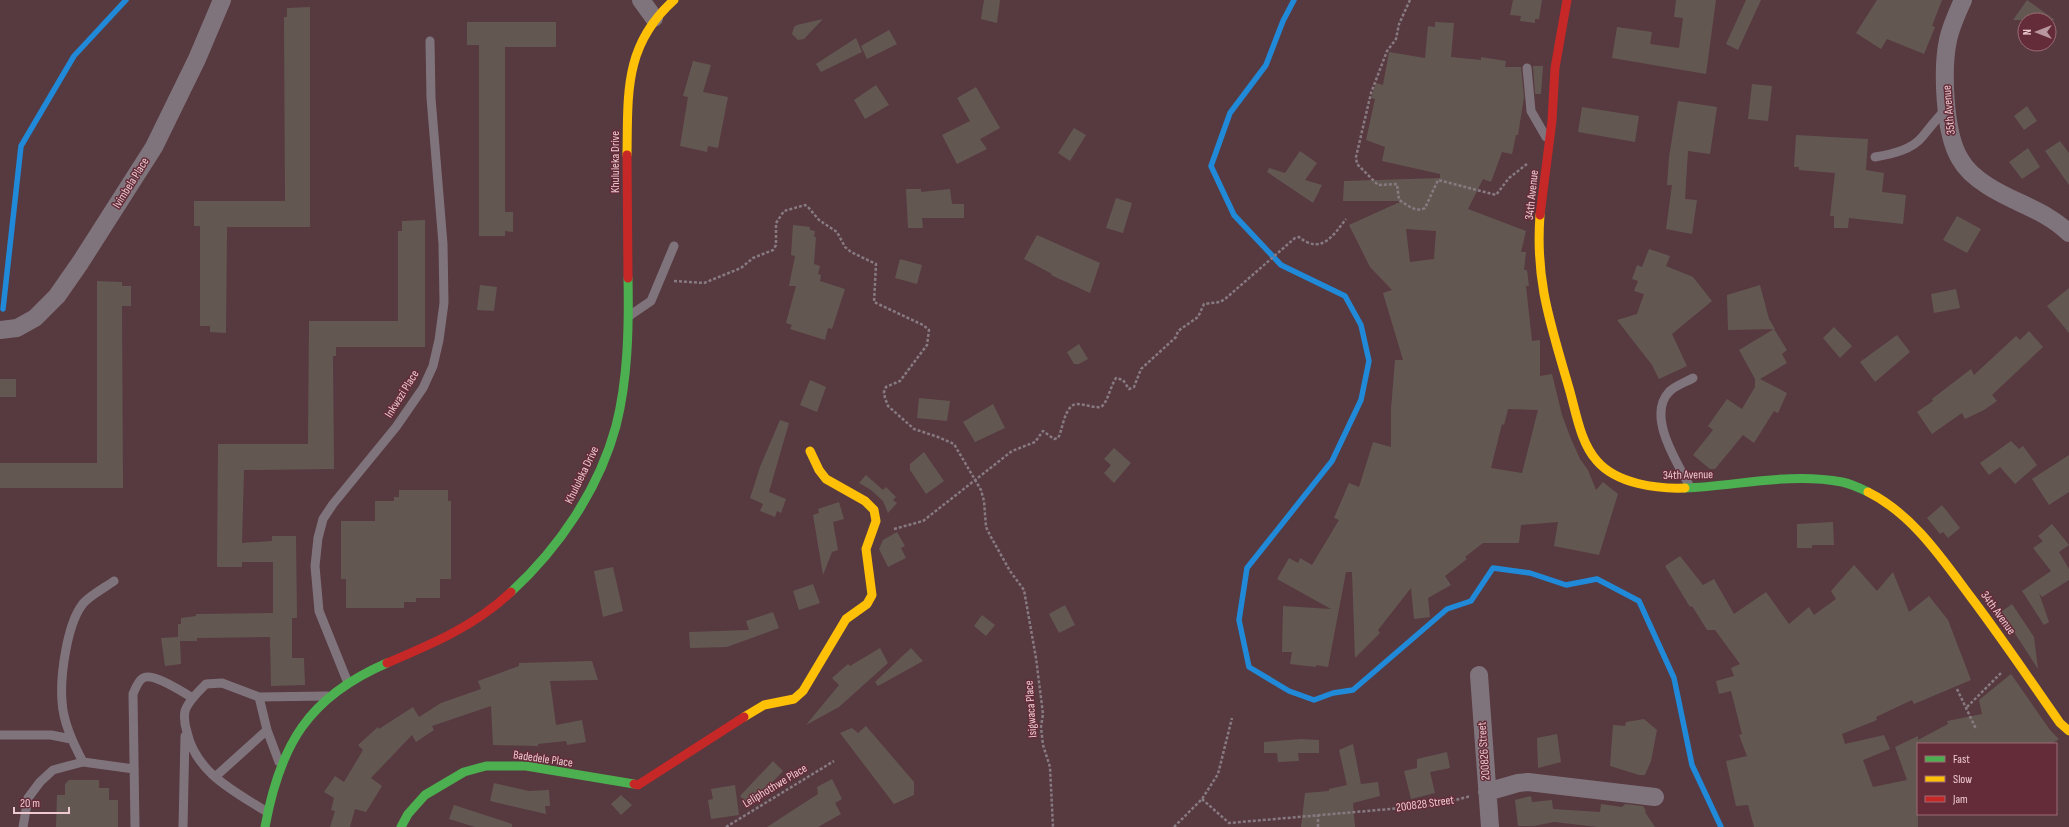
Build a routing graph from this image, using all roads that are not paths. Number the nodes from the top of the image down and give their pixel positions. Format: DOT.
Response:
graph roads {
  1 [pos="222,0"];
  2 [pos="641,0"];
  3 [pos="674,0"];
  4 [pos="1567,0"];
  5 [pos="1963,0"];
  6 [pos="211,9"];
  7 [pos="654,18"];
  8 [pos="430,41"];
  9 [pos="1527,68"];
  10 [pos="1947,107"];
  11 [pos="1550,142"];
  12 [pos="1876,157"];
  13 [pos="2069,233"];
  14 [pos="674,246"];
  15 [pos="628,317"];
  16 [pos="0,330"];
  17 [pos="1693,378"];
  18 [pos="810,451"];
  19 [pos="1690,488"];
  20 [pos="114,581"];
  21 [pos="1479,675"];
  22 [pos="348,683"];
  23 [pos="330,696"];
  24 [pos="259,697"];
  25 [pos="193,698"];
  26 [pos="185,727"];
  27 [pos="267,730"];
  28 [pos="2069,731"];
  29 [pos="0,735"];
  30 [pos="71,739"];
  31 [pos="83,762"];
  32 [pos="280,765"];
  33 [pos="134,769"];
  34 [pos="215,777"];
  35 [pos="1487,792"];
  36 [pos="1655,797"];
  37 [pos="267,812"];
  38 [pos="23,823"];
  39 [pos="135,827"];
  40 [pos="183,827"];
  41 [pos="265,827"];
  42 [pos="401,827"];
  43 [pos="1490,827"];
  1 -- 6 [label="street, Ivimbela Place"];
  2 -- 7 [label="street"];
  3 -- 7 [label="street, Khululeka Drive"];
  4 -- 11 [label="street, 34th Avenue"];
  5 -- 10 [label="street, 35th Avenue"];
  6 -- 16 [label="street, Ivimbela Place"];
  7 -- 15 [label="street, Khululeka Drive"];
  8 -- 22 [label="lane, Inkwazi Place"];
  9 -- 11 [label="lane"];
  10 -- 12 [label="lane"];
  10 -- 13 [label="street, 35th Avenue"];
  11 -- 19 [label="street, 34th Avenue"];
  14 -- 15 [label="lane"];
  15 -- 22 [label="street, Khululeka Drive"];
  17 -- 19 [label="lane"];
  18 -- 42 [label="street, Badedele Place"];
  19 -- 28 [label="street, 34th Avenue"];
  20 -- 30 [label="lane"];
  21 -- 35 [label="street, 200826 Street"];
  22 -- 23 [label="street, Khululeka Drive"];
  23 -- 24 [label="lane"];
  23 -- 32 [label="street, Khululeka Drive"];
  24 -- 25 [label="lane"];
  24 -- 27 [label="lane"];
  25 -- 26 [label="lane"];
  25 -- 33 [label="lane"];
  26 -- 34 [label="lane"];
  26 -- 40 [label="lane"];
  27 -- 32 [label="lane"];
  27 -- 34 [label="lane"];
  29 -- 30 [label="lane"];
  30 -- 31 [label="lane"];
  31 -- 33 [label="lane"];
  31 -- 38 [label="lane"];
  32 -- 37 [label="street, Khululeka Drive"];
  33 -- 39 [label="lane"];
  34 -- 37 [label="lane"];
  35 -- 36 [label="street"];
  35 -- 43 [label="street, 200826 Street"];
  37 -- 41 [label="street, Khululeka Drive"];
}
